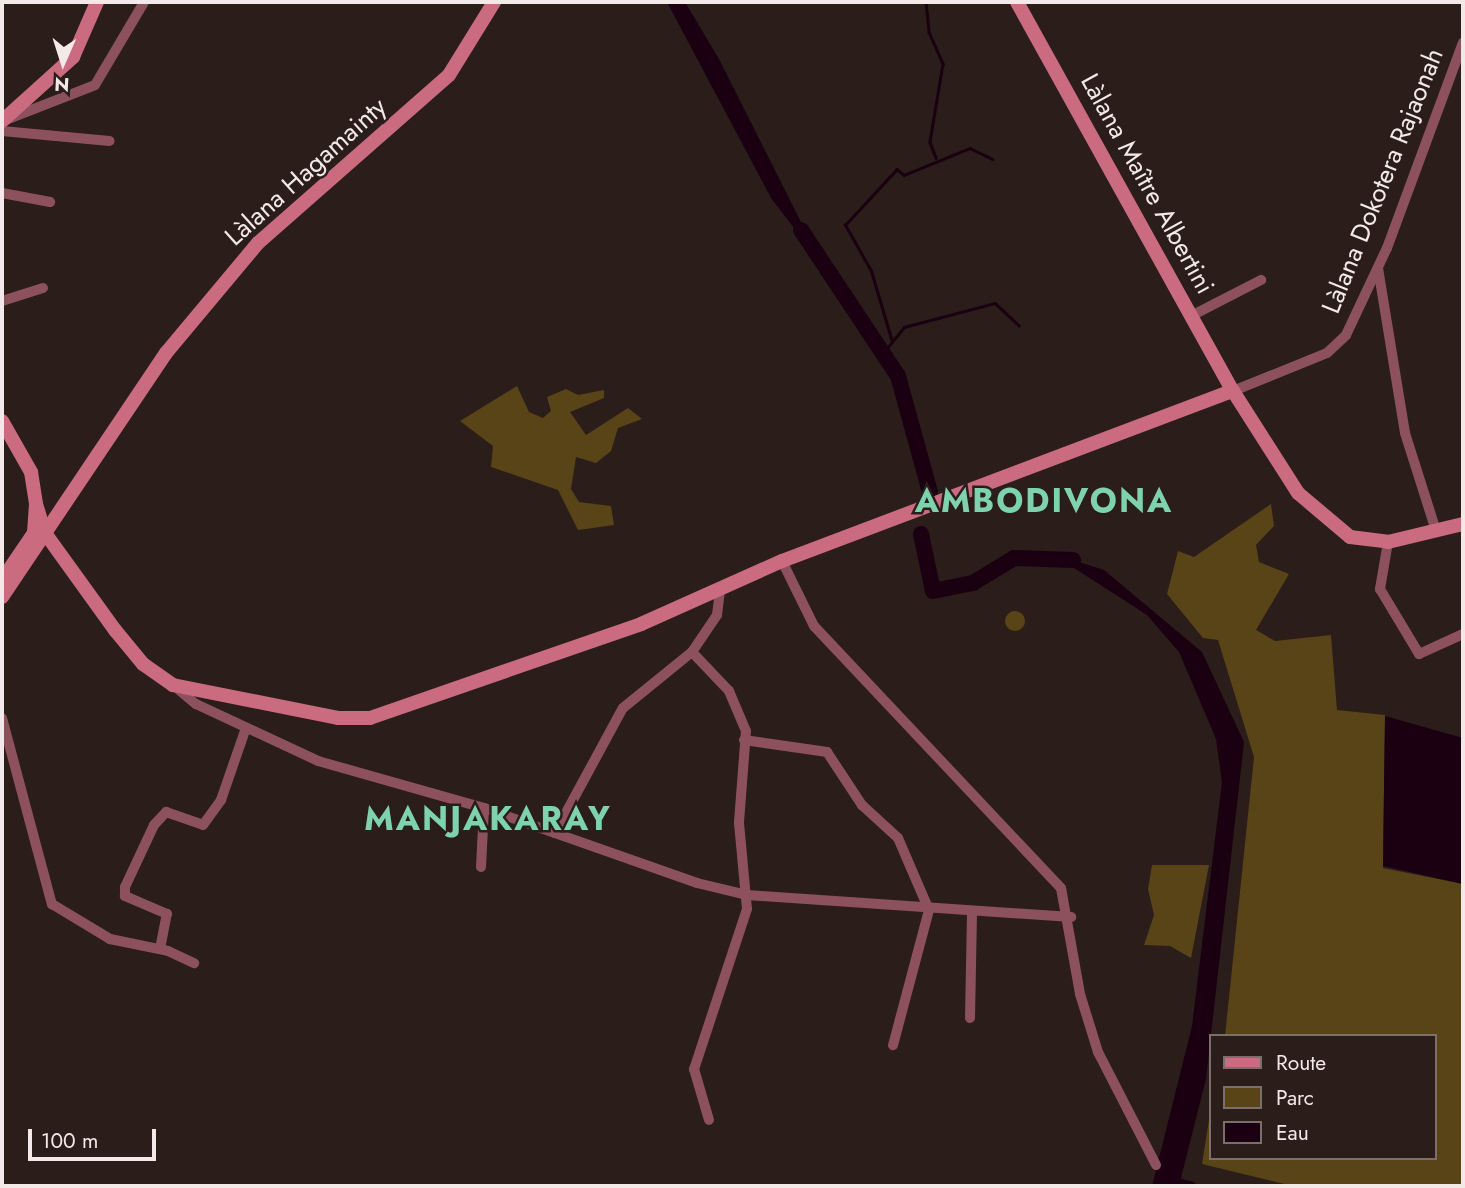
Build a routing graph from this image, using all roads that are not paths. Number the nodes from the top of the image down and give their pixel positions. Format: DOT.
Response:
graph roads {
  1 [pos="97,2"];
  2 [pos="144,2"];
  3 [pos="494,2"];
  4 [pos="1017,2"];
  5 [pos="1463,43"];
  6 [pos="2,122"];
  7 [pos="2,131"];
  8 [pos="110,141"];
  9 [pos="2,193"];
  10 [pos="50,202"];
  11 [pos="1378,267"];
  12 [pos="1261,280"];
  13 [pos="43,288"];
  14 [pos="2,301"];
  15 [pos="1191,316"];
  16 [pos="1218,361"];
  17 [pos="1233,391"];
  18 [pos="1207,399"];
  19 [pos="2,421"];
  20 [pos="35,497"];
  21 [pos="65,498"];
  22 [pos="53,517"];
  23 [pos="1463,524"];
  24 [pos="1436,531"];
  25 [pos="1388,542"];
  26 [pos="36,545"];
  27 [pos="784,564"];
  28 [pos="67,565"];
  29 [pos="2,580"];
  30 [pos="720,592"];
  31 [pos="2,597"];
  32 [pos="1463,634"];
  33 [pos="692,652"];
  34 [pos="173,685"];
  35 [pos="2,718"];
  36 [pos="246,728"];
  37 [pos="744,740"];
  38 [pos="484,808"];
  39 [pos="555,833"];
  40 [pos="481,867"];
  41 [pos="747,895"];
  42 [pos="929,910"];
  43 [pos="972,912"];
  44 [pos="1071,918"];
  45 [pos="160,949"];
  46 [pos="194,963"];
  47 [pos="970,1018"];
  48 [pos="893,1045"];
  49 [pos="709,1120"];
  50 [pos="1156,1165"];
  1 -- 6 [label="main road"];
  2 -- 6 [label="street"];
  3 -- 21 [label="main road, Làlana Hagamainty"];
  4 -- 15 [label="main road, Làlana Maître Albertini"];
  5 -- 11 [label="street, Làlana Dokotera Rajaonah"];
  7 -- 8 [label="street"];
  9 -- 10 [label="street"];
  11 -- 17 [label="street, Làlana Dokotera Rajaonah"];
  11 -- 24 [label="street"];
  12 -- 15 [label="street"];
  13 -- 14 [label="street"];
  15 -- 16 [label="main road, Làlana Maître Albertini"];
  16 -- 17 [label="main road, Làlana Maître Albertini"];
  16 -- 18 [label="main road"];
  17 -- 18 [label="main road"];
  17 -- 25 [label="main road, Làlana Maître Albertini"];
  18 -- 27 [label="main road"];
  19 -- 20 [label="main road"];
  20 -- 21 [label="main road"];
  20 -- 26 [label="main road"];
  20 -- 26 [label="main road"];
  21 -- 22 [label="main road, Làlana Hagamainty"];
  22 -- 26 [label="main road, Làlana Hagamainty"];
  22 -- 28 [label="main road"];
  23 -- 24 [label="main road"];
  24 -- 25 [label="main road"];
  25 -- 32 [label="street"];
  26 -- 28 [label="main road"];
  26 -- 28 [label="main road"];
  26 -- 29 [label="main road"];
  26 -- 31 [label="main road"];
  27 -- 30 [label="main road"];
  27 -- 44 [label="street"];
  28 -- 34 [label="main road"];
  30 -- 33 [label="street"];
  30 -- 34 [label="main road"];
  33 -- 37 [label="street"];
  33 -- 39 [label="street"];
  34 -- 36 [label="street"];
  35 -- 45 [label="street"];
  36 -- 38 [label="street"];
  36 -- 45 [label="street"];
  37 -- 41 [label="street"];
  37 -- 42 [label="street"];
  38 -- 39 [label="street"];
  38 -- 40 [label="street"];
  39 -- 41 [label="street"];
  41 -- 42 [label="street"];
  41 -- 49 [label="street"];
  42 -- 43 [label="street"];
  42 -- 48 [label="street"];
  43 -- 44 [label="street"];
  43 -- 47 [label="street"];
  44 -- 50 [label="street"];
  45 -- 46 [label="street"];
}
